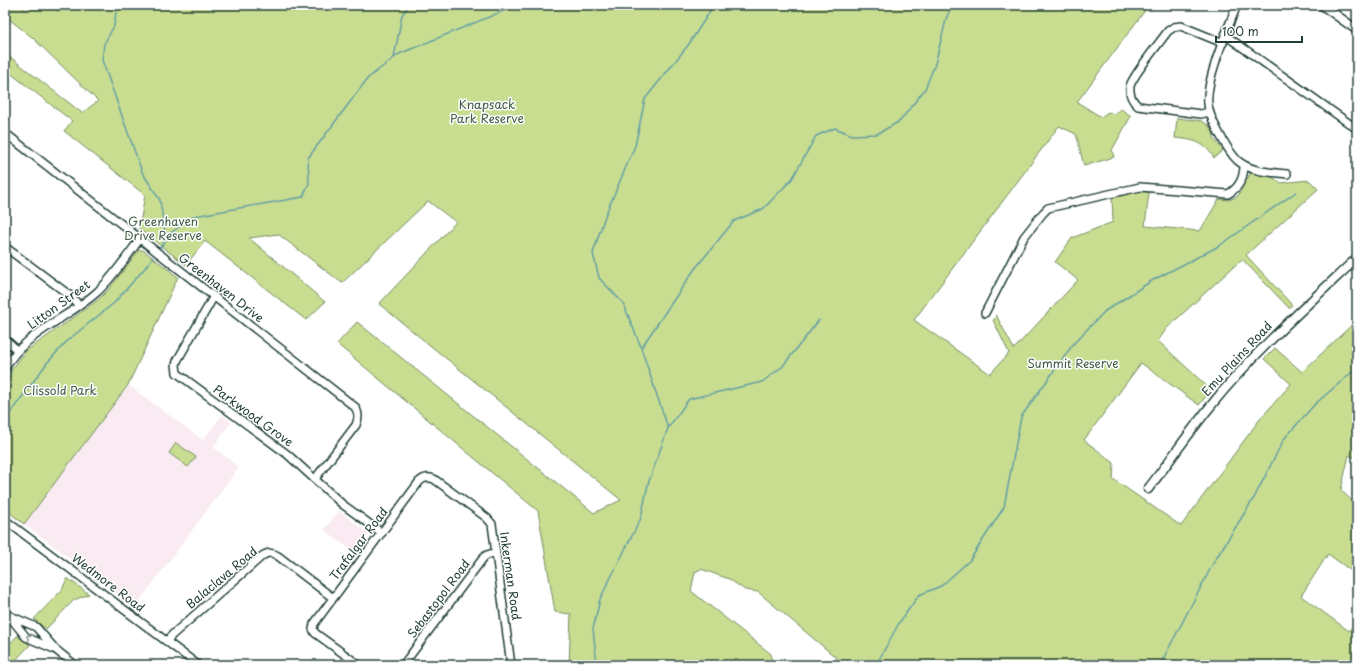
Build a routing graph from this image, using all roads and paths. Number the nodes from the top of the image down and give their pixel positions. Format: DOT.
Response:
graph roads {
  1 [pos="1236,5"];
  2 [pos="1322,5"];
  3 [pos="1357,30"];
  4 [pos="1225,35"];
  5 [pos="1223,43"];
  6 [pos="1210,112"];
  7 [pos="1357,129"];
  8 [pos="5,133"];
  9 [pos="1244,165"];
  10 [pos="1286,174"];
  11 [pos="140,239"];
  12 [pos="5,248"];
  13 [pos="1357,258"];
  14 [pos="214,296"];
  15 [pos="79,306"];
  16 [pos="985,313"];
  17 [pos="5,339"];
  18 [pos="17,350"];
  19 [pos="5,369"];
  20 [pos="426,477"];
  21 [pos="315,479"];
  22 [pos="1148,488"];
  23 [pos="5,520"];
  24 [pos="382,533"];
  25 [pos="496,552"];
  26 [pos="333,598"];
  27 [pos="7,614"];
  28 [pos="167,641"];
  29 [pos="56,650"];
  30 [pos="75,665"];
  31 [pos="198,665"];
  32 [pos="359,665"];
  33 [pos="403,665"];
  34 [pos="511,665"];
  1 -- 4 [label="street"];
  2 -- 3 [label="street"];
  4 -- 5 [label="street"];
  4 -- 7 [label="street"];
  5 -- 6 [label="street"];
  5 -- 6 [label="street"];
  6 -- 9 [label="street"];
  8 -- 11 [label="street, Greenhaven Drive"];
  9 -- 10 [label="street"];
  9 -- 16 [label="street"];
  11 -- 14 [label="street, Greenhaven Drive"];
  11 -- 15 [label="street, Litton Street"];
  12 -- 15 [label="street"];
  13 -- 22 [label="street, Emu Plains Road"];
  14 -- 21 [label="street, Parkwood Grove"];
  14 -- 21 [label="street, Greenhaven Drive"];
  15 -- 18 [label="street, Litton Street"];
  17 -- 18 [label="street"];
  18 -- 19 [label="street, Litton Street"];
  20 -- 24 [label="street, Trafalgar Road"];
  20 -- 25 [label="street, Inkerman Road"];
  21 -- 24 [label="street, Parkwood Grove"];
  23 -- 28 [label="street, Wedmore Road"];
  24 -- 26 [label="street, Trafalgar Road"];
  25 -- 33 [label="street, Sebastopol Road"];
  25 -- 34 [label="street, Inkerman Road"];
  26 -- 28 [label="street, Balaclava Road"];
  26 -- 32 [label="street, Trafalgar Road"];
  29 -- 27 [label="street, one-way"];
  27 -- 29 [label="street"];
  28 -- 31 [label="street, Wedmore Road"];
  29 -- 30 [label="street"];
}
